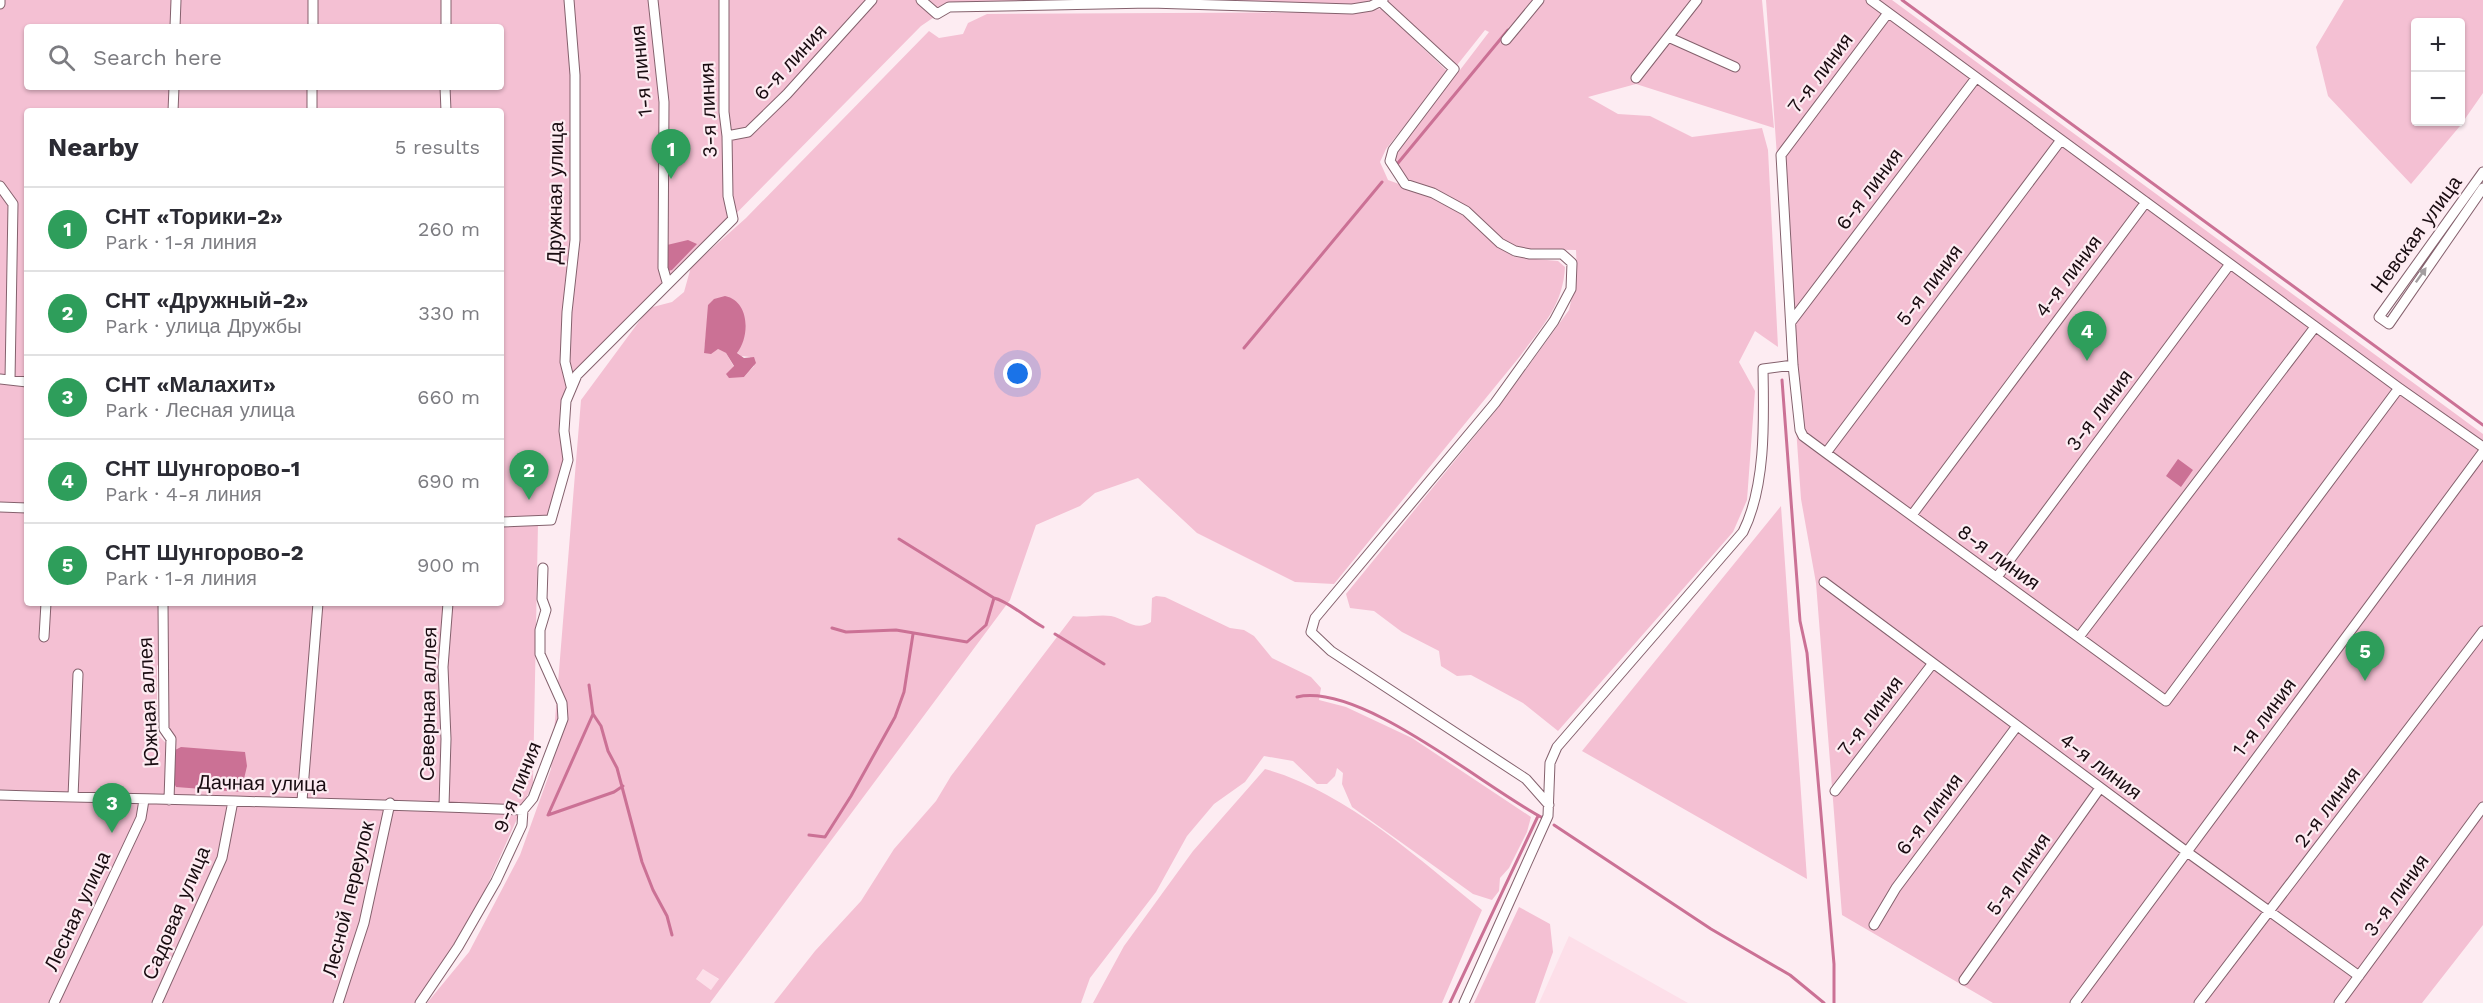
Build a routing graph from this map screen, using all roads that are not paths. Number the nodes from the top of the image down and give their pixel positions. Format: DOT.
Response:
graph roads {
  1 [pos="0,0"];
  2 [pos="176,0"];
  3 [pos="313,0"];
  4 [pos="446,0"];
  5 [pos="569,0"];
  6 [pos="652,0"];
  7 [pos="724,0"];
  8 [pos="872,0"];
  9 [pos="921,0"];
  10 [pos="1539,0"];
  11 [pos="1697,0"];
  12 [pos="1871,0"];
  13 [pos="1151,1"];
  14 [pos="1381,1"];
  15 [pos="1015,3"];
  16 [pos="0,4"];
  17 [pos="1888,13"];
  18 [pos="176,24"];
  19 [pos="313,24"];
  20 [pos="446,24"];
  21 [pos="1668,37"];
  22 [pos="1506,40"];
  23 [pos="1735,67"];
  24 [pos="1636,78"];
  25 [pos="1976,78"];
  26 [pos="174,90"];
  27 [pos="312,90"];
  28 [pos="445,90"];
  29 [pos="173,108"];
  30 [pos="312,108"];
  31 [pos="446,108"];
  32 [pos="727,136"];
  33 [pos="2061,140"];
  34 [pos="2483,172"];
  35 [pos="0,186"];
  36 [pos="2483,188"];
  37 [pos="2146,202"];
  38 [pos="2230,264"];
  39 [pos="0,273"];
  40 [pos="11,274"];
  41 [pos="667,282"];
  42 [pos="1791,322"];
  43 [pos="2315,327"];
  44 [pos="1793,365"];
  45 [pos="5,379"];
  46 [pos="24,382"];
  47 [pos="571,386"];
  48 [pos="2399,388"];
  49 [pos="2483,449"];
  50 [pos="1826,453"];
  51 [pos="0,507"];
  52 [pos="24,508"];
  53 [pos="1912,515"];
  54 [pos="504,522"];
  55 [pos="543,568"];
  56 [pos="1997,577"];
  57 [pos="1824,582"];
  58 [pos="46,606"];
  59 [pos="163,606"];
  60 [pos="318,606"];
  61 [pos="448,606"];
  62 [pos="2483,631"];
  63 [pos="44,636"];
  64 [pos="2079,637"];
  65 [pos="1933,663"];
  66 [pos="78,674"];
  67 [pos="2017,726"];
  68 [pos="2100,788"];
  69 [pos="1835,791"];
  70 [pos="0,795"];
  71 [pos="73,797"];
  72 [pos="144,800"];
  73 [pos="169,800"];
  74 [pos="233,801"];
  75 [pos="302,801"];
  76 [pos="390,803"];
  77 [pos="444,806"];
  78 [pos="1549,806"];
  79 [pos="2483,807"];
  80 [pos="523,810"];
  81 [pos="2187,852"];
  82 [pos="2271,911"];
  83 [pos="1874,925"];
  84 [pos="2359,976"];
  85 [pos="1964,980"];
  86 [pos="54,1003"];
  87 [pos="156,1003"];
  88 [pos="339,1003"];
  89 [pos="420,1003"];
  90 [pos="1464,1003"];
  91 [pos="2075,1003"];
  92 [pos="2199,1003"];
  93 [pos="2339,1003"];
  1 -- 16 [label="street"];
  2 -- 18 [label="street"];
  3 -- 19 [label="street"];
  4 -- 20 [label="street"];
  5 -- 47 [label="street, Дружная улица"];
  6 -- 41 [label="street, 1-я линия"];
  7 -- 32 [label="street, 3-я линия"];
  8 -- 32 [label="street, 6-я линия"];
  9 -- 15 [label="street"];
  10 -- 22 [label="street"];
  11 -- 21 [label="street"];
  12 -- 17 [label="street"];
  13 -- 14 [label="street"];
  13 -- 15 [label="street"];
  14 -- 78 [label="street"];
  17 -- 25 [label="street"];
  17 -- 42 [label="street, 7-я линия"];
  21 -- 23 [label="street"];
  21 -- 24 [label="street"];
  25 -- 33 [label="street"];
  25 -- 42 [label="street, 6-я линия"];
  26 -- 29 [label="street"];
  27 -- 30 [label="street"];
  28 -- 31 [label="street"];
  32 -- 41 [label="street, 3-я линия"];
  33 -- 37 [label="street"];
  33 -- 50 [label="street, 5-я линия"];
  34 -- 36 [label="street, Невская улица, one-way"];
  35 -- 40 [label="street"];
  37 -- 38 [label="street"];
  37 -- 53 [label="street, 4-я линия"];
  38 -- 43 [label="street"];
  38 -- 56 [label="street, 3-я линия"];
  39 -- 40 [label="street"];
  40 -- 45 [label="street"];
  41 -- 47 [label="street"];
  42 -- 44 [label="street"];
  43 -- 48 [label="street"];
  43 -- 64 [label="street"];
  44 -- 50 [label="street, 8-я линия"];
  44 -- 78 [label="street"];
  45 -- 46 [label="street"];
  47 -- 54 [label="street"];
  48 -- 49 [label="street"];
  48 -- 64 [label="street, 8-я линия"];
  49 -- 81 [label="street, 1-я линия"];
  50 -- 53 [label="street, 8-я линия"];
  51 -- 52 [label="street"];
  53 -- 56 [label="street, 8-я линия"];
  55 -- 80 [label="street, 9-я линия"];
  56 -- 64 [label="street, 8-я линия"];
  57 -- 65 [label="street, 4-я линия"];
  58 -- 63 [label="street"];
  59 -- 73 [label="street, Южная аллея"];
  60 -- 75 [label="street"];
  61 -- 77 [label="street, Северная аллея"];
  62 -- 82 [label="street, 2-я линия"];
  65 -- 67 [label="street, 4-я линия"];
  65 -- 69 [label="street, 7-я линия"];
  66 -- 71 [label="street"];
  67 -- 68 [label="street, 4-я линия"];
  67 -- 83 [label="street, 6-я линия"];
  68 -- 81 [label="street, 4-я линия"];
  68 -- 85 [label="street, 5-я линия"];
  70 -- 71 [label="street, Дачная улица"];
  71 -- 72 [label="street, Дачная улица"];
  72 -- 73 [label="street, Дачная улица"];
  72 -- 86 [label="street, Лесная улица"];
  73 -- 74 [label="street, Дачная улица"];
  74 -- 75 [label="street, Дачная улица"];
  74 -- 87 [label="street, Садовая улица"];
  75 -- 76 [label="street, Дачная улица"];
  76 -- 77 [label="street, Дачная улица"];
  76 -- 88 [label="street, Лесной переулок"];
  77 -- 80 [label="street, Дачная улица"];
  78 -- 90 [label="street"];
  79 -- 84 [label="street, 3-я линия"];
  80 -- 89 [label="street, 9-я линия"];
  81 -- 82 [label="street, 4-я линия"];
  81 -- 91 [label="street, 1-я линия"];
  82 -- 84 [label="street, 4-я линия"];
  82 -- 92 [label="street, 2-я линия"];
  84 -- 93 [label="street, 3-я линия"];
}
